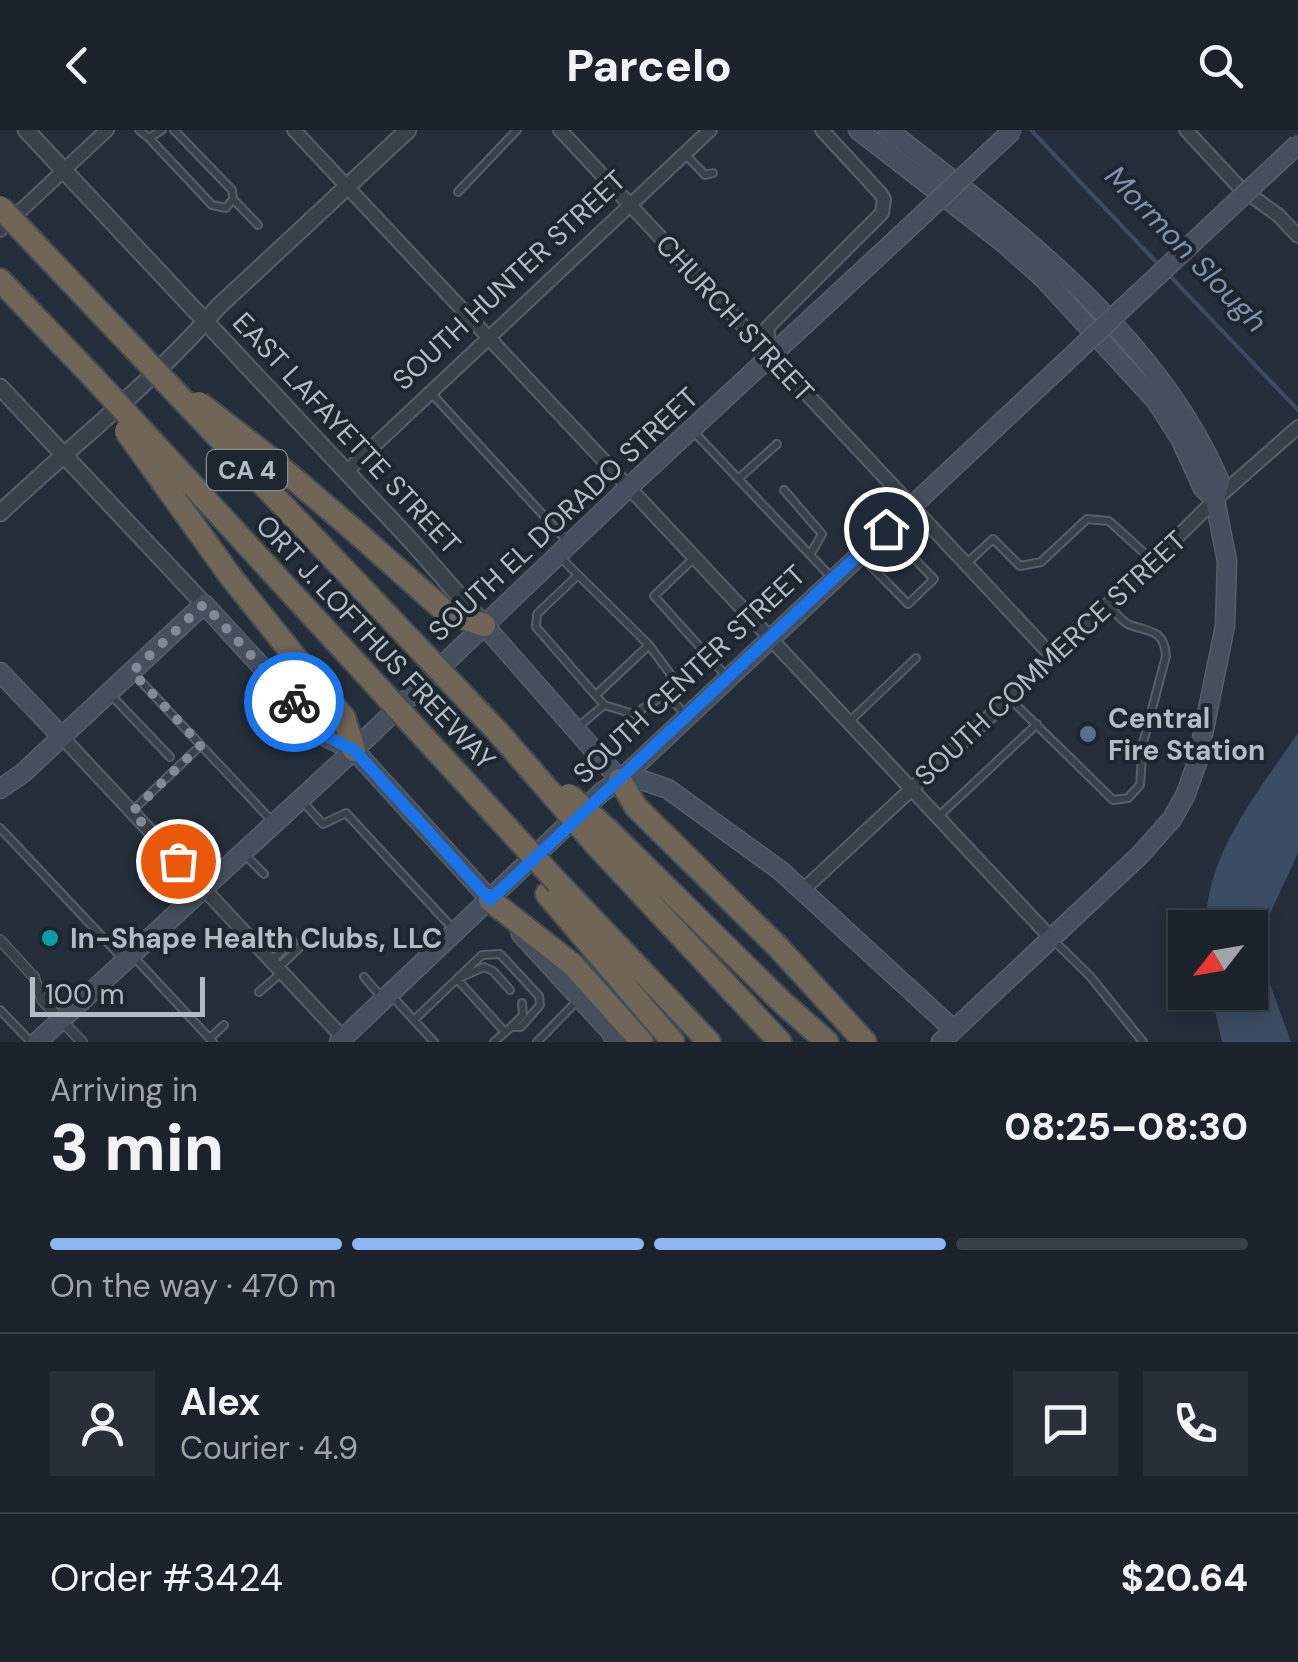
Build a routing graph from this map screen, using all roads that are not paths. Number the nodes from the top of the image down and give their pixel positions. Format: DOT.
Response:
graph roads {
  1 [pos="26,130"];
  2 [pos="107,130"];
  3 [pos="139,130"];
  4 [pos="162,130"];
  5 [pos="174,130"];
  6 [pos="294,130"];
  7 [pos="408,130"];
  8 [pos="517,130"];
  9 [pos="560,130"];
  10 [pos="710,130"];
  11 [pos="822,130"];
  12 [pos="858,130"];
  13 [pos="888,130"];
  14 [pos="1014,130"];
  15 [pos="1186,130"];
  16 [pos="148,138"];
  17 [pos="1298,144"];
  18 [pos="684,153"];
  19 [pos="64,170"];
  20 [pos="714,173"];
  21 [pos="348,187"];
  22 [pos="458,192"];
  23 [pos="233,200"];
  24 [pos="630,204"];
  25 [pos="0,208"];
  26 [pos="258,225"];
  27 [pos="0,230"];
  28 [pos="1298,236"];
  29 [pos="0,280"];
  30 [pos="206,322"];
  31 [pos="488,337"];
  32 [pos="136,354"];
  33 [pos="771,356"];
  34 [pos="93,377"];
  35 [pos="0,387"];
  36 [pos="430,392"];
  37 [pos="1298,427"];
  38 [pos="692,429"];
  39 [pos="777,444"];
  40 [pos="64,455"];
  41 [pos="346,472"];
  42 [pos="738,479"];
  43 [pos="628,488"];
  44 [pos="784,490"];
  45 [pos="1215,500"];
  46 [pos="911,506"];
  47 [pos="0,512"];
  48 [pos="886,529"];
  49 [pos="564,549"];
  50 [pos="859,554"];
  51 [pos="810,555"];
  52 [pos="695,557"];
  53 [pos="1154,561"];
  54 [pos="966,564"];
  55 [pos="578,575"];
  56 [pos="833,579"];
  57 [pos="204,604"];
  58 [pos="1108,605"];
  59 [pos="484,625"];
  60 [pos="770,638"];
  61 [pos="650,645"];
  62 [pos="1052,656"];
  63 [pos="916,658"];
  64 [pos="0,672"];
  65 [pos="132,672"];
  66 [pos="728,678"];
  67 [pos="110,693"];
  68 [pos="666,694"];
  69 [pos="596,695"];
  70 [pos="1008,697"];
  71 [pos="604,704"];
  72 [pos="687,717"];
  73 [pos="848,722"];
  74 [pos="1037,724"];
  75 [pos="576,730"];
  76 [pos="62,737"];
  77 [pos="201,745"];
  78 [pos="354,750"];
  79 [pos="170,757"];
  80 [pos="620,780"];
  81 [pos="911,788"];
  82 [pos="0,789"];
  83 [pos="299,798"];
  84 [pos="132,812"];
  85 [pos="938,817"];
  86 [pos="273,822"];
  87 [pos="0,828"];
  88 [pos="604,840"];
  89 [pos="241,851"];
  90 [pos="264,874"];
  91 [pos="202,888"];
  92 [pos="552,888"];
  93 [pos="803,890"];
  94 [pos="490,900"];
  95 [pos="456,932"];
  96 [pos="1051,938"];
  97 [pos="0,940"];
  98 [pos="292,941"];
  99 [pos="299,948"];
  100 [pos="127,957"];
  101 [pos="277,967"];
  102 [pos="364,977"];
  103 [pos="457,979"];
  104 [pos="510,990"];
  105 [pos="260,992"];
  106 [pos="387,997"];
  107 [pos="580,998"];
  108 [pos="522,1003"];
  109 [pos="0,1010"];
  110 [pos="61,1020"];
  111 [pos="414,1020"];
  112 [pos="224,1024"];
  113 [pos="508,1029"];
  114 [pos="954,1038"];
  115 [pos="211,1040"];
  116 [pos="343,1041"];
  117 [pos="34,1042"];
  118 [pos="82,1042"];
  119 [pos="434,1042"];
  120 [pos="494,1042"];
  121 [pos="536,1042"];
  122 [pos="616,1042"];
  123 [pos="642,1042"];
  124 [pos="673,1042"];
  125 [pos="709,1042"];
  126 [pos="780,1042"];
  127 [pos="827,1042"];
  128 [pos="865,1042"];
  129 [pos="1143,1042"];
  1 -- 19 [label="street, EAST LAFAYETTE STREET"];
  2 -- 19 [label="street"];
  3 -- 16 [label="lane"];
  4 -- 16 [label="lane"];
  5 -- 23 [label="lane"];
  6 -- 21 [label="street"];
  7 -- 21 [label="street"];
  8 -- 22 [label="lane"];
  9 -- 24 [label="street, CHURCH STREET"];
  10 -- 18 [label="street, SOUTH HUNTER STREET"];
  11 -- 33 [label="street"];
  12 -- 45 [label="main road"];
  13 -- 45 [label="main road"];
  14 -- 33 [label="main road, SOUTH EL DORADO STREET, bridge"];
  15 -- 28 [label="street"];
  16 -- 23 [label="lane"];
  17 -- 46 [label="main road, SOUTH CENTER STREET, bridge"];
  18 -- 20 [label="lane"];
  18 -- 24 [label="street, SOUTH HUNTER STREET"];
  19 -- 27 [label="street"];
  19 -- 30 [label="street, EAST LAFAYETTE STREET"];
  21 -- 30 [label="street"];
  21 -- 31 [label="street"];
  23 -- 26 [label="lane"];
  24 -- 31 [label="street, SOUTH HUNTER STREET"];
  24 -- 33 [label="street, CHURCH STREET"];
  25 -- 32 [label="highway, ORT J. LOFTHUS FREEWAY / CA 4, bridge"];
  29 -- 34 [label="highway, ORT J. LOFTHUS FREEWAY / CA 4"];
  30 -- 40 [label="street"];
  30 -- 41 [label="street, EAST LAFAYETTE STREET"];
  31 -- 36 [label="street, SOUTH HUNTER STREET"];
  31 -- 43 [label="street"];
  32 -- 59 [label="highway, bridge"];
  32 -- 88 [label="highway, ORT J. LOFTHUS FREEWAY / CA 4, bridge"];
  33 -- 38 [label="main road, SOUTH EL DORADO STREET"];
  33 -- 46 [label="street, CHURCH STREET"];
  34 -- 78 [label="highway, bridge"];
  34 -- 92 [label="highway, ORT J. LOFTHUS FREEWAY / CA 4, bridge"];
  35 -- 40 [label="street"];
  36 -- 41 [label="street, SOUTH HUNTER STREET"];
  36 -- 49 [label="lane"];
  37 -- 45 [label="street, SOUTH COMMERCE STREET"];
  38 -- 42 [label="lane"];
  38 -- 43 [label="main road, SOUTH EL DORADO STREET"];
  39 -- 42 [label="lane"];
  40 -- 47 [label="street"];
  40 -- 57 [label="street"];
  41 -- 59 [label="street, EAST LAFAYETTE STREET"];
  42 -- 51 [label="lane"];
  43 -- 49 [label="main road, SOUTH EL DORADO STREET"];
  43 -- 52 [label="street"];
  44 -- 51 [label="lane"];
  45 -- 53 [label="street, SOUTH COMMERCE STREET"];
  45 -- 96 [label="main road"];
  46 -- 48 [label="main road, SOUTH CENTER STREET"];
  46 -- 54 [label="street, CHURCH STREET"];
  48 -- 50 [label="main road, SOUTH CENTER STREET"];
  48 -- 50 [label="lane"];
  49 -- 55 [label="lane"];
  49 -- 59 [label="main road, SOUTH EL DORADO STREET"];
  50 -- 56 [label="main road, SOUTH CENTER STREET"];
  51 -- 56 [label="lane"];
  52 -- 60 [label="street"];
  52 -- 66 [label="lane"];
  53 -- 54 [label="lane"];
  53 -- 58 [label="street, SOUTH COMMERCE STREET"];
  54 -- 62 [label="street, CHURCH STREET"];
  55 -- 61 [label="lane"];
  55 -- 69 [label="lane"];
  56 -- 60 [label="main road, SOUTH CENTER STREET"];
  57 -- 65 [label="main road"];
  57 -- 78 [label="main road"];
  58 -- 62 [label="street, SOUTH COMMERCE STREET"];
  58 -- 74 [label="lane"];
  59 -- 75 [label="main road, EAST LAFAYETTE STREET"];
  59 -- 78 [label="main road, SOUTH EL DORADO STREET"];
  60 -- 66 [label="main road, SOUTH CENTER STREET"];
  60 -- 73 [label="street"];
  61 -- 68 [label="lane"];
  61 -- 69 [label="lane"];
  62 -- 70 [label="street, SOUTH COMMERCE STREET"];
  63 -- 73 [label="lane"];
  64 -- 76 [label="main road"];
  65 -- 67 [label="main road"];
  65 -- 77 [label="lane"];
  66 -- 72 [label="main road, SOUTH CENTER STREET"];
  67 -- 76 [label="main road"];
  67 -- 79 [label="lane"];
  68 -- 71 [label="lane"];
  68 -- 72 [label="lane"];
  69 -- 71 [label="lane"];
  70 -- 74 [label="lane"];
  70 -- 81 [label="street, SOUTH COMMERCE STREET"];
  71 -- 75 [label="lane"];
  72 -- 80 [label="main road, SOUTH CENTER STREET"];
  73 -- 81 [label="street"];
  74 -- 85 [label="lane"];
  75 -- 80 [label="main road, EAST LAFAYETTE STREET"];
  76 -- 82 [label="main road"];
  76 -- 84 [label="street"];
  77 -- 84 [label="lane"];
  77 -- 86 [label="lane"];
  78 -- 83 [label="main road, SOUTH EL DORADO STREET"];
  78 -- 94 [label="main road"];
  80 -- 93 [label="main road"];
  80 -- 94 [label="main road, SOUTH CENTER STREET"];
  80 -- 128 [label="highway"];
  81 -- 85 [label="street"];
  81 -- 93 [label="street, SOUTH COMMERCE STREET"];
  83 -- 86 [label="main road, SOUTH EL DORADO STREET"];
  83 -- 95 [label="lane"];
  84 -- 91 [label="street"];
  85 -- 96 [label="street"];
  86 -- 89 [label="main road, SOUTH EL DORADO STREET"];
  87 -- 100 [label="lane"];
  88 -- 126 [label="highway, CA 4"];
  88 -- 127 [label="highway, CA 4"];
  89 -- 90 [label="lane"];
  89 -- 91 [label="main road, SOUTH EL DORADO STREET"];
  91 -- 100 [label="main road, SOUTH EL DORADO STREET"];
  91 -- 101 [label="street"];
  92 -- 124 [label="highway"];
  92 -- 125 [label="highway, CA 4"];
  93 -- 114 [label="main road"];
  94 -- 95 [label="main road, SOUTH CENTER STREET"];
  94 -- 107 [label="main road"];
  94 -- 123 [label="highway"];
  95 -- 106 [label="main road, SOUTH CENTER STREET"];
  96 -- 114 [label="main road"];
  96 -- 129 [label="lane"];
  97 -- 110 [label="street"];
  98 -- 101 [label="lane"];
  99 -- 101 [label="lane"];
  100 -- 110 [label="main road, SOUTH EL DORADO STREET"];
  100 -- 115 [label="lane"];
  101 -- 105 [label="lane"];
  101 -- 116 [label="street"];
  102 -- 106 [label="lane"];
  103 -- 104 [label="lane"];
  103 -- 111 [label="lane"];
  103 -- 113 [label="lane"];
  103 -- 113 [label="lane"];
  106 -- 111 [label="lane"];
  106 -- 116 [label="main road, SOUTH CENTER STREET"];
  107 -- 121 [label="lane"];
  107 -- 122 [label="main road"];
  108 -- 113 [label="lane"];
  109 -- 117 [label="lane"];
  110 -- 117 [label="main road, SOUTH EL DORADO STREET"];
  110 -- 118 [label="street"];
  111 -- 119 [label="lane"];
  112 -- 115 [label="lane"];
  113 -- 120 [label="lane"];
}
